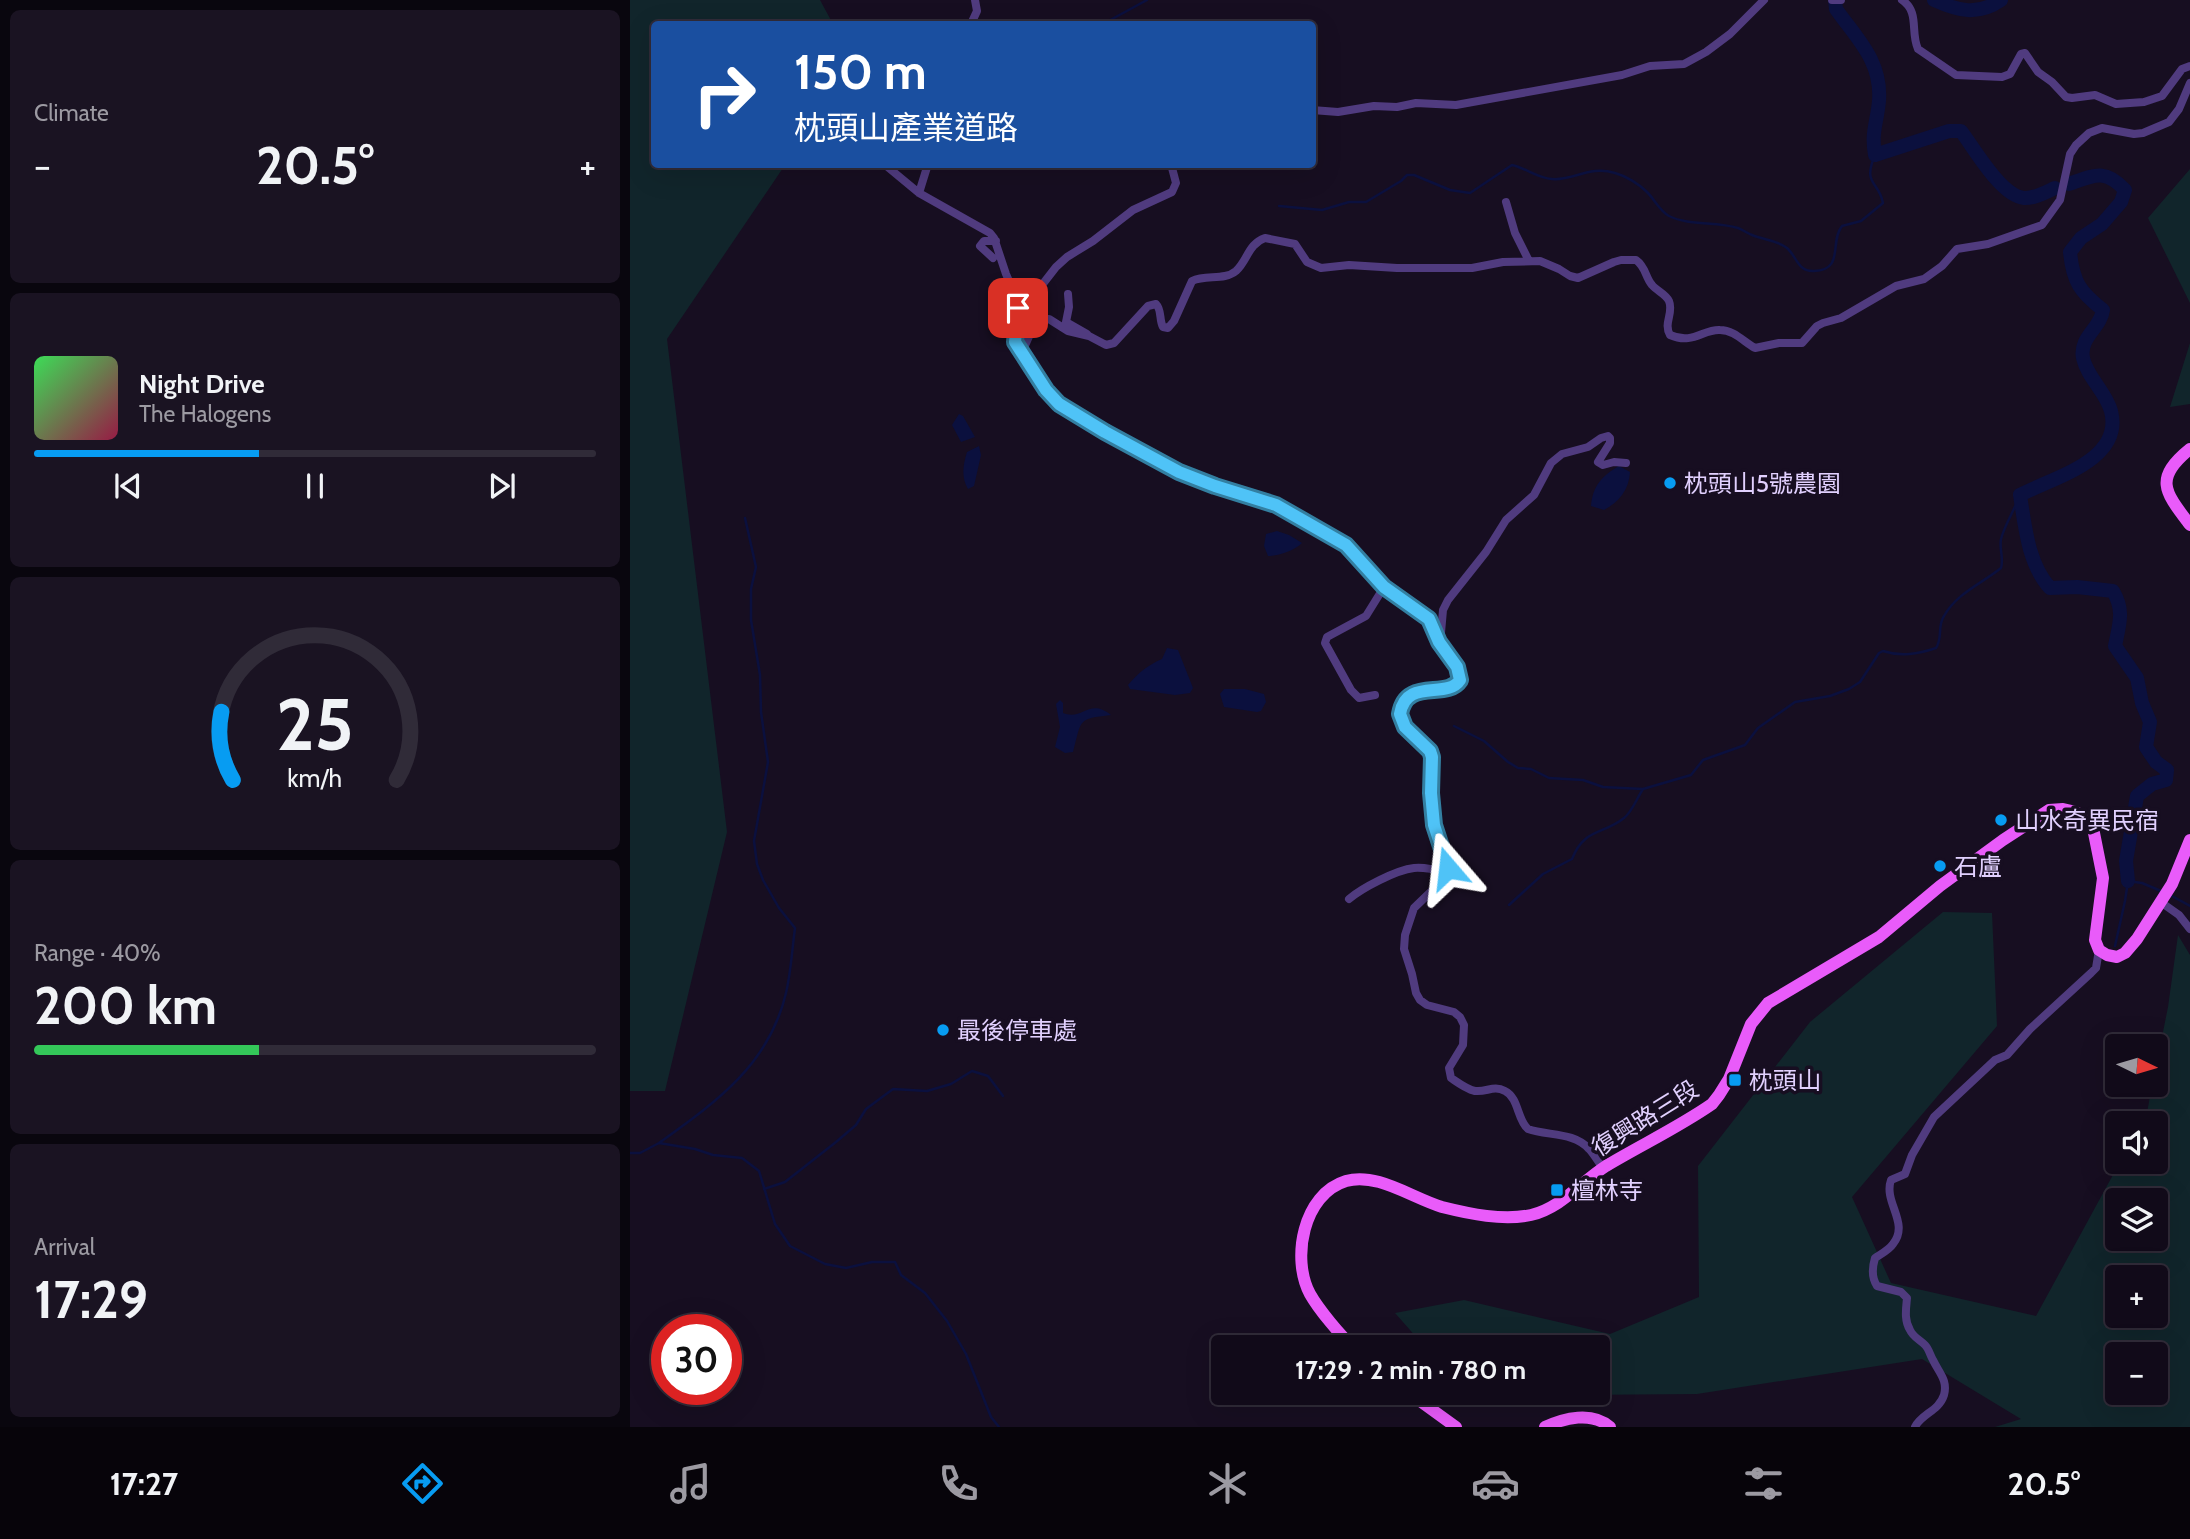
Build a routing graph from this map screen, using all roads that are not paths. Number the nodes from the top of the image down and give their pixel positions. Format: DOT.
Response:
graph roads {
  1 [pos="975,0"];
  2 [pos="1764,0"];
  3 [pos="1832,0"];
  4 [pos="1840,0"];
  5 [pos="1902,0"];
  6 [pos="972,21"];
  7 [pos="2190,66"];
  8 [pos="2190,83"];
  9 [pos="1316,110"];
  10 [pos="889,168"];
  11 [pos="927,168"];
  12 [pos="1172,168"];
  13 [pos="919,194"];
  14 [pos="1506,202"];
  15 [pos="996,241"];
  16 [pos="993,258"];
  17 [pos="1529,261"];
  18 [pos="1068,295"];
  19 [pos="1089,336"];
  20 [pos="1020,350"];
  21 [pos="2190,449"];
  22 [pos="1626,463"];
  23 [pos="2190,526"];
  24 [pos="1384,587"];
  25 [pos="1440,643"];
  26 [pos="1375,695"];
  27 [pos="2190,840"];
  28 [pos="1447,873"];
  29 [pos="1349,900"];
  30 [pos="2164,900"];
  31 [pos="2190,929"];
  32 [pos="2099,950"];
  33 [pos="1603,1168"];
  34 [pos="1341,1335"];
  35 [pos="1426,1405"];
  36 [pos="1456,1427"];
  37 [pos="1545,1427"];
  38 [pos="1610,1427"];
  39 [pos="1915,1427"];
  1 -- 6 [label="street"];
  2 -- 9 [label="street"];
  3 -- 4 [label="street"];
  5 -- 7 [label="street"];
  8 -- 17 [label="street"];
  10 -- 13 [label="street"];
  11 -- 13 [label="street"];
  12 -- 20 [label="street"];
  13 -- 15 [label="street"];
  14 -- 17 [label="street"];
  15 -- 16 [label="street"];
  15 -- 20 [label="street"];
  17 -- 19 [label="street"];
  18 -- 19 [label="street"];
  19 -- 20 [label="street"];
  20 -- 24 [label="street"];
  21 -- 23 [label="main road"];
  22 -- 25 [label="street"];
  24 -- 25 [label="street"];
  24 -- 26 [label="street"];
  25 -- 28 [label="street"];
  27 -- 30 [label="main road"];
  28 -- 29 [label="street"];
  28 -- 33 [label="street"];
  30 -- 31 [label="street"];
  30 -- 32 [label="main road"];
  32 -- 33 [label="main road, 復興路三段"];
  32 -- 39 [label="street"];
  33 -- 34 [label="main road, 復興路三段"];
  35 -- 36 [label="main road"];
  37 -- 38 [label="main road"];
}
